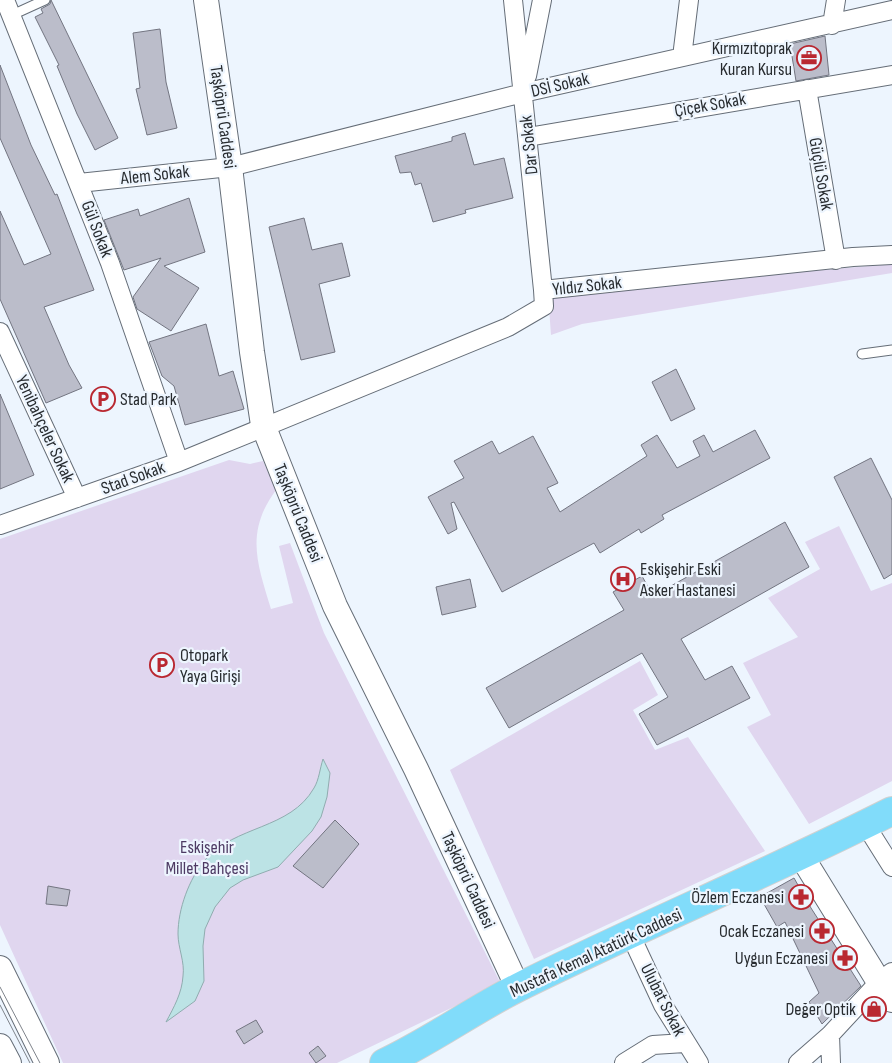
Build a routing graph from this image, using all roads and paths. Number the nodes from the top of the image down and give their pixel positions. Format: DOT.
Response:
graph roads {
  1 [pos="45,0"];
  2 [pos="206,0"];
  3 [pos="513,0"];
  4 [pos="542,0"];
  5 [pos="689,0"];
  6 [pos="836,0"];
  7 [pos="892,10"];
  8 [pos="6,12"];
  9 [pos="832,25"];
  10 [pos="682,57"];
  11 [pos="892,75"];
  12 [pos="807,89"];
  13 [pos="523,93"];
  14 [pos="528,137"];
  15 [pos="230,167"];
  16 [pos="79,183"];
  17 [pos="892,255"];
  18 [pos="836,260"];
  19 [pos="543,290"];
  20 [pos="0,332"];
  21 [pos="892,350"];
  22 [pos="862,354"];
  23 [pos="263,426"];
  24 [pos="179,462"];
  25 [pos="77,498"];
  26 [pos="0,525"];
  27 [pos="892,811"];
  28 [pos="865,824"];
  29 [pos="802,856"];
  30 [pos="892,867"];
  31 [pos="631,936"];
  32 [pos="0,968"];
  33 [pos="888,984"];
  34 [pos="518,988"];
  35 [pos="830,1035"];
  36 [pos="685,1043"];
  37 [pos="0,1046"];
  38 [pos="412,1057"];
  39 [pos="8,1063"];
  40 [pos="47,1063"];
  41 [pos="384,1063"];
  42 [pos="624,1063"];
  43 [pos="699,1063"];
  44 [pos="798,1063"];
  45 [pos="831,1063"];
  1 -- 8 [label="lane"];
  2 -- 15 [label="main road, Taşköprü Caddesi"];
  3 -- 13 [label="street, Dar Sokak"];
  4 -- 13 [label="street"];
  5 -- 10 [label="street"];
  6 -- 9 [label="street"];
  7 -- 9 [label="street, DSİ Sokak"];
  8 -- 16 [label="street, Gül Sokak"];
  9 -- 10 [label="street, DSİ Sokak"];
  10 -- 13 [label="street, DSİ Sokak"];
  11 -- 12 [label="street, Çiçek Sokak"];
  12 -- 14 [label="street, Çiçek Sokak"];
  12 -- 18 [label="street, Güçlü Sokak"];
  13 -- 14 [label="street, Dar Sokak"];
  13 -- 15 [label="street, DSİ Sokak"];
  14 -- 19 [label="street, Dar Sokak"];
  15 -- 16 [label="street, Alem Sokak"];
  15 -- 23 [label="main road, Taşköprü Caddesi"];
  16 -- 24 [label="street, Gül Sokak"];
  17 -- 18 [label="street, Yıldız Sokak"];
  18 -- 19 [label="street, Yıldız Sokak"];
  19 -- 23 [label="street, Yıldız Sokak"];
  20 -- 25 [label="street, Yenibahçeler Sokak"];
  21 -- 22 [label="lane"];
  23 -- 24 [label="street, Stad Sokak"];
  23 -- 34 [label="main road, Taşköprü Caddesi"];
  24 -- 25 [label="street, Stad Sokak"];
  25 -- 26 [label="street, Stad Sokak"];
  27 -- 28 [label="main road, Mustafa Kemal Atatürk Caddesi"];
  28 -- 29 [label="main road, Mustafa Kemal Atatürk Caddesi"];
  28 -- 30 [label="street"];
  29 -- 31 [label="main road, Mustafa Kemal Atatürk Caddesi"];
  29 -- 33 [label="main road"];
  31 -- 34 [label="main road, Mustafa Kemal Atatürk Caddesi"];
  31 -- 36 [label="street, Ulubat Sokak"];
  32 -- 40 [label="main road"];
  33 -- 35 [label="street"];
  34 -- 38 [label="main road, Mustafa Kemal Atatürk Caddesi"];
  35 -- 44 [label="street"];
  35 -- 45 [label="street"];
  36 -- 42 [label="street"];
  36 -- 43 [label="street, Ulubat Sokak"];
  37 -- 39 [label="main road"];
  38 -- 41 [label="main road, Mustafa Kemal Atatürk Caddesi"];
}
